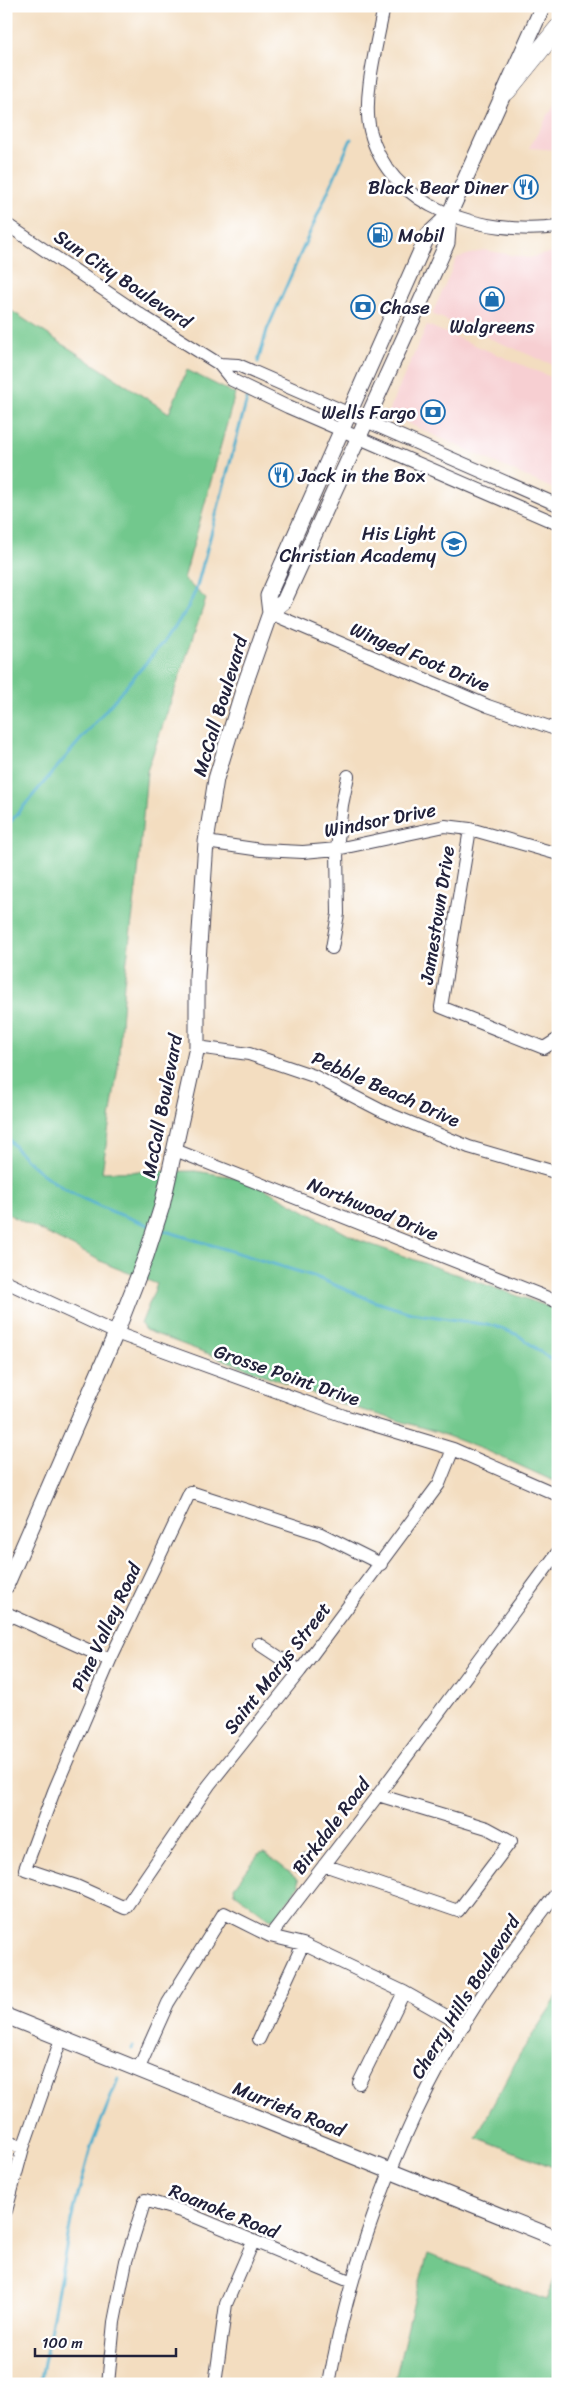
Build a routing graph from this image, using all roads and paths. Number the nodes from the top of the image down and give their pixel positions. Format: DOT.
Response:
graph roads {
  1 [pos="384,6"];
  2 [pos="543,6"];
  3 [pos="558,28"];
  4 [pos="506,91"];
  5 [pos="449,215"];
  6 [pos="6,224"];
  7 [pos="558,227"];
  8 [pos="219,364"];
  9 [pos="349,412"];
  10 [pos="366,419"];
  11 [pos="341,430"];
  12 [pos="358,438"];
  13 [pos="558,505"];
  14 [pos="558,524"];
  15 [pos="270,613"];
  16 [pos="558,730"];
  17 [pos="348,776"];
  18 [pos="470,829"];
  19 [pos="206,842"];
  20 [pos="337,849"];
  21 [pos="558,854"];
  22 [pos="332,948"];
  23 [pos="558,1040"];
  24 [pos="197,1047"];
  25 [pos="175,1150"];
  26 [pos="558,1173"];
  27 [pos="6,1282"];
  28 [pos="558,1302"];
  29 [pos="116,1333"];
  30 [pos="453,1449"];
  31 [pos="558,1495"];
  32 [pos="558,1552"];
  33 [pos="381,1564"];
  34 [pos="6,1586"];
  35 [pos="6,1613"];
  36 [pos="259,1644"];
  37 [pos="110,1660"];
  38 [pos="300,1671"];
  39 [pos="378,1795"];
  40 [pos="324,1865"];
  41 [pos="558,1891"];
  42 [pos="125,1908"];
  43 [pos="270,1936"];
  44 [pos="304,1944"];
  45 [pos="404,1992"];
  46 [pos="6,2016"];
  47 [pos="464,2026"];
  48 [pos="61,2039"];
  49 [pos="258,2040"];
  50 [pos="138,2070"];
  51 [pos="359,2083"];
  52 [pos="6,2141"];
  53 [pos="23,2148"];
  54 [pos="391,2171"];
  55 [pos="6,2211"];
  56 [pos="558,2239"];
  57 [pos="253,2242"];
  58 [pos="352,2282"];
  59 [pos="108,2384"];
  60 [pos="215,2384"];
  61 [pos="329,2384"];
  1 -- 5 [label="street"];
  2 -- 4 [label="main road, McCall Boulevard"];
  3 -- 4 [label="highway"];
  4 -- 5 [label="main road, McCall Boulevard"];
  5 -- 7 [label="street"];
  5 -- 9 [label="main road, McCall Boulevard"];
  5 -- 10 [label="main road, McCall Boulevard"];
  6 -- 8 [label="street, Sun City Boulevard"];
  8 -- 9 [label="street, Sun City Boulevard"];
  8 -- 11 [label="street, Sun City Boulevard"];
  9 -- 10 [label="street, Sun City Boulevard"];
  9 -- 11 [label="main road, McCall Boulevard"];
  10 -- 12 [label="main road, McCall Boulevard"];
  10 -- 13 [label="street, Sun City Boulevard"];
  11 -- 12 [label="street, Sun City Boulevard"];
  11 -- 15 [label="main road, McCall Boulevard"];
  12 -- 14 [label="street, Sun City Boulevard"];
  12 -- 15 [label="main road, McCall Boulevard"];
  15 -- 16 [label="street, Winged Foot Drive"];
  15 -- 19 [label="main road, McCall Boulevard"];
  17 -- 20 [label="street"];
  18 -- 20 [label="street, Windsor Drive"];
  18 -- 21 [label="street, Windsor Drive"];
  18 -- 23 [label="street, Jamestown Drive"];
  19 -- 20 [label="street, Windsor Drive"];
  19 -- 24 [label="main road, McCall Boulevard"];
  20 -- 22 [label="street"];
  24 -- 25 [label="main road, McCall Boulevard"];
  24 -- 26 [label="street, Pebble Beach Drive"];
  25 -- 28 [label="street, Northwood Drive"];
  25 -- 29 [label="main road, McCall Boulevard"];
  27 -- 29 [label="street, Grosse Point Drive"];
  29 -- 30 [label="street, Grosse Point Drive"];
  29 -- 34 [label="main road, McCall Boulevard"];
  30 -- 31 [label="street, Grosse Point Drive"];
  30 -- 33 [label="street, Saint Marys Street"];
  32 -- 39 [label="street, Birkdale Road"];
  33 -- 37 [label="street, Pine Valley Road"];
  33 -- 38 [label="street, Saint Marys Street"];
  35 -- 37 [label="street"];
  36 -- 38 [label="street"];
  37 -- 42 [label="street, Pine Valley Road"];
  38 -- 42 [label="street, Saint Marys Street"];
  39 -- 40 [label="street, Birkdale Road"];
  39 -- 40 [label="street"];
  40 -- 43 [label="street, Birkdale Road"];
  41 -- 47 [label="street, Cherry Hills Boulevard"];
  43 -- 44 [label="street"];
  43 -- 50 [label="street"];
  44 -- 45 [label="street"];
  44 -- 49 [label="street"];
  45 -- 47 [label="street"];
  45 -- 51 [label="street"];
  46 -- 48 [label="main road, Murrieta Road"];
  47 -- 54 [label="street, Cherry Hills Boulevard"];
  48 -- 50 [label="main road, Murrieta Road"];
  48 -- 53 [label="street"];
  50 -- 54 [label="main road, Murrieta Road"];
  52 -- 53 [label="street"];
  53 -- 55 [label="street"];
  54 -- 56 [label="main road, Murrieta Road"];
  54 -- 58 [label="street, Cherry Hills Boulevard"];
  57 -- 58 [label="street, Roanoke Road"];
  57 -- 59 [label="street, Roanoke Road"];
  57 -- 60 [label="street"];
  58 -- 61 [label="street, Cherry Hills Boulevard"];
}
